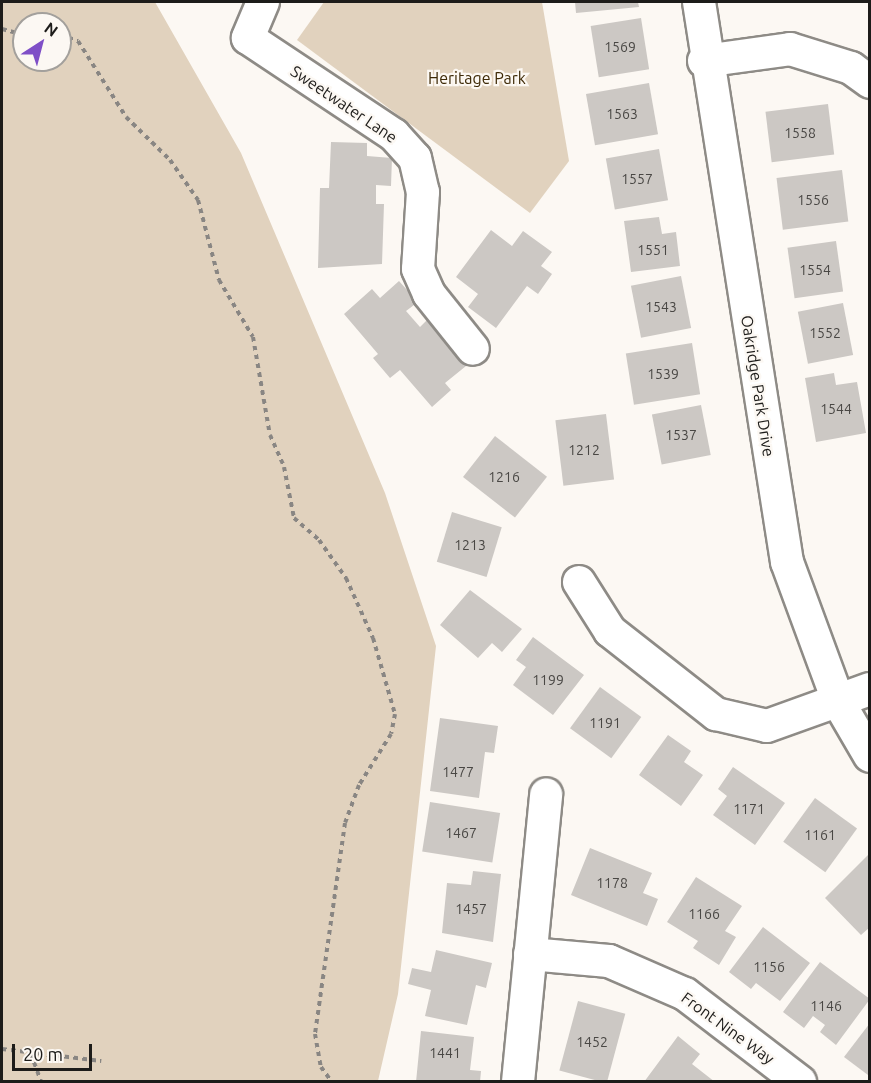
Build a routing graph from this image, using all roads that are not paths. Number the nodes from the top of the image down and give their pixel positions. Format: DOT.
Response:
graph roads {
  1 [pos="263,2"];
  2 [pos="699,2"];
  3 [pos="704,61"];
  4 [pos="870,82"];
  5 [pos="473,349"];
  6 [pos="579,582"];
  7 [pos="870,689"];
  8 [pos="839,703"];
  9 [pos="870,756"];
  10 [pos="546,794"];
  11 [pos="530,954"];
  12 [pos="518,1082"];
  13 [pos="800,1082"];
  1 -- 5 [label="street, Sweetwater Lane"];
  2 -- 3 [label="street, Oakridge Park Drive"];
  3 -- 4 [label="street"];
  3 -- 8 [label="street, Oakridge Park Drive"];
  6 -- 8 [label="street"];
  7 -- 8 [label="street"];
  8 -- 9 [label="street, Oakridge Park Drive"];
  10 -- 11 [label="street"];
  11 -- 12 [label="street"];
  11 -- 13 [label="street, Front Nine Way"];
}
